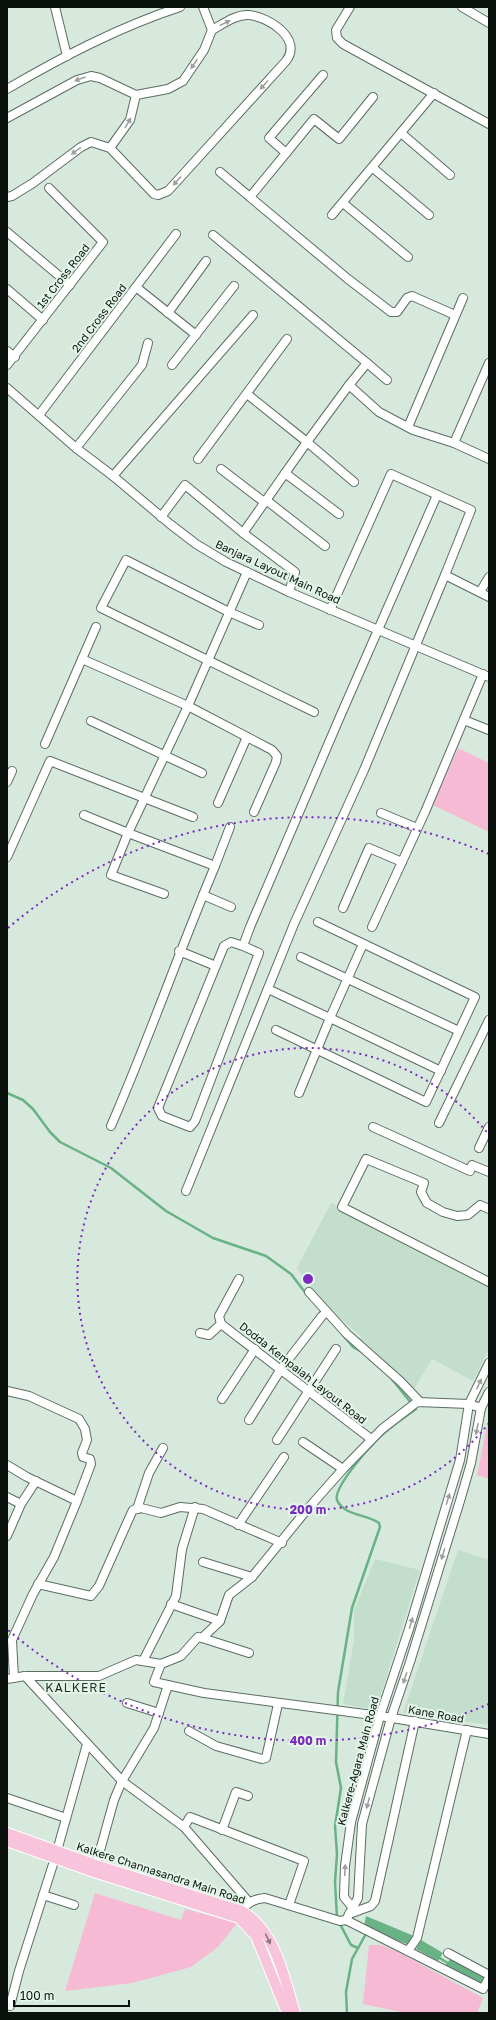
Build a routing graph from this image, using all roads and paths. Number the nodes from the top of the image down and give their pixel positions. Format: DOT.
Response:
graph roads {
  1 [pos="55,7"];
  2 [pos="180,7"];
  3 [pos="203,7"];
  4 [pos="350,7"];
  5 [pos="462,7"];
  6 [pos="161,10"];
  7 [pos="489,23"];
  8 [pos="212,30"];
  9 [pos="67,56"];
  10 [pos="323,75"];
  11 [pos="7,78"];
  12 [pos="9,87"];
  13 [pos="434,93"];
  14 [pos="136,95"];
  15 [pos="373,97"];
  16 [pos="7,118"];
  17 [pos="489,124"];
  18 [pos="401,133"];
  19 [pos="110,148"];
  20 [pos="286,153"];
  21 [pos="373,168"];
  22 [pos="220,172"];
  23 [pos="450,175"];
  24 [pos="49,188"];
  25 [pos="7,197"];
  26 [pos="250,197"];
  27 [pos="343,203"];
  28 [pos="332,215"];
  29 [pos="429,215"];
  30 [pos="7,232"];
  31 [pos="176,234"];
  32 [pos="213,235"];
  33 [pos="408,257"];
  34 [pos="206,261"];
  35 [pos="70,285"];
  36 [pos="234,286"];
  37 [pos="136,287"];
  38 [pos="7,289"];
  39 [pos="463,298"];
  40 [pos="168,313"];
  41 [pos="456,315"];
  42 [pos="253,316"];
  43 [pos="43,320"];
  44 [pos="196,335"];
  45 [pos="287,339"];
  46 [pos="148,343"];
  47 [pos="7,351"];
  48 [pos="15,357"];
  49 [pos="367,363"];
  50 [pos="489,364"];
  51 [pos="7,365"];
  52 [pos="172,365"];
  53 [pos="387,380"];
  54 [pos="349,385"];
  55 [pos="7,388"];
  56 [pos="247,394"];
  57 [pos="39,415"];
  58 [pos="408,427"];
  59 [pos="307,442"];
  60 [pos="454,443"];
  61 [pos="76,448"];
  62 [pos="489,459"];
  63 [pos="198,460"];
  64 [pos="221,469"];
  65 [pos="285,473"];
  66 [pos="113,476"];
  67 [pos="354,482"];
  68 [pos="437,494"];
  69 [pos="265,501"];
  70 [pos="339,514"];
  71 [pos="161,517"];
  72 [pos="243,533"];
  73 [pos="325,546"];
  74 [pos="246,572"];
  75 [pos="444,575"];
  76 [pos="489,577"];
  77 [pos="289,592"];
  78 [pos="480,592"];
  79 [pos="489,596"];
  80 [pos="330,610"];
  81 [pos="229,612"];
  82 [pos="259,625"];
  83 [pos="96,628"];
  84 [pos="378,629"];
  85 [pos="414,646"];
  86 [pos="82,659"];
  87 [pos="207,661"];
  88 [pos="486,675"];
  89 [pos="188,706"];
  90 [pos="314,712"];
  91 [pos="464,720"];
  92 [pos="91,721"];
  93 [pos="489,730"];
  94 [pos="247,737"];
  95 [pos="45,744"];
  96 [pos="164,756"];
  97 [pos="12,771"];
  98 [pos="202,773"];
  99 [pos="7,782"];
  100 [pos="145,799"];
  101 [pos="218,804"];
  102 [pos="254,812"];
  103 [pos="381,813"];
  104 [pos="84,815"];
  105 [pos="193,817"];
  106 [pos="230,827"];
  107 [pos="417,828"];
  108 [pos="128,833"];
  109 [pos="7,857"];
  110 [pos="402,862"];
  111 [pos="215,866"];
  112 [pos="164,894"];
  113 [pos="203,895"];
  114 [pos="231,907"];
  115 [pos="343,908"];
  116 [pos="318,922"];
  117 [pos="372,927"];
  118 [pos="364,944"];
  119 [pos="243,946"];
  120 [pos="180,951"];
  121 [pos="301,956"];
  122 [pos="210,964"];
  123 [pos="349,979"];
  124 [pos="268,989"];
  125 [pos="330,1018"];
  126 [pos="489,1020"];
  127 [pos="276,1030"];
  128 [pos="459,1031"];
  129 [pos="317,1050"];
  130 [pos="441,1070"];
  131 [pos="299,1093"];
  132 [pos="439,1123"];
  133 [pos="111,1126"];
  134 [pos="373,1127"];
  135 [pos="489,1127"];
  136 [pos="479,1148"];
  137 [pos="489,1172"];
  138 [pos="186,1191"];
  139 [pos="489,1209"];
  140 [pos="239,1280"];
  141 [pos="489,1282"];
  142 [pos="309,1292"];
  143 [pos="325,1314"];
  144 [pos="221,1324"];
  145 [pos="200,1333"];
  146 [pos="255,1349"];
  147 [pos="336,1349"];
  148 [pos="489,1363"];
  149 [pos="281,1369"];
  150 [pos="7,1391"];
  151 [pos="309,1391"];
  152 [pos="489,1392"];
  153 [pos="222,1398"];
  154 [pos="416,1403"];
  155 [pos="470,1404"];
  156 [pos="481,1408"];
  157 [pos="249,1420"];
  158 [pos="371,1439"];
  159 [pos="277,1440"];
  160 [pos="303,1442"];
  161 [pos="163,1448"];
  162 [pos="284,1457"];
  163 [pos="7,1465"];
  164 [pos="343,1469"];
  165 [pos="36,1481"];
  166 [pos="7,1497"];
  167 [pos="77,1501"];
  168 [pos="22,1504"];
  169 [pos="195,1507"];
  170 [pos="137,1509"];
  171 [pos="238,1525"];
  172 [pos="7,1536"];
  173 [pos="282,1543"];
  174 [pos="203,1562"];
  175 [pos="252,1577"];
  176 [pos="38,1584"];
  177 [pos="172,1604"];
  178 [pos="220,1621"];
  179 [pos="202,1638"];
  180 [pos="249,1653"];
  181 [pos="143,1660"];
  182 [pos="161,1664"];
  183 [pos="25,1676"];
  184 [pos="10,1679"];
  185 [pos="168,1685"];
  186 [pos="127,1703"];
  187 [pos="278,1704"];
  188 [pos="159,1713"];
  189 [pos="380,1716"];
  190 [pos="391,1718"];
  191 [pos="415,1721"];
  192 [pos="467,1730"];
  193 [pos="189,1731"];
  194 [pos="489,1734"];
  195 [pos="87,1744"];
  196 [pos="122,1781"];
  197 [pos="248,1796"];
  198 [pos="7,1798"];
  199 [pos="66,1818"];
  200 [pos="184,1827"];
  201 [pos="222,1830"];
  202 [pos="7,1833"];
  203 [pos="7,1841"];
  204 [pos="56,1855"];
  205 [pos="96,1865"];
  206 [pos="43,1895"];
  207 [pos="249,1902"];
  208 [pos="74,1905"];
  209 [pos="289,1905"];
  210 [pos="241,1915"];
  211 [pos="344,1916"];
  212 [pos="410,1948"];
  213 [pos="448,1954"];
  214 [pos="489,1974"];
  215 [pos="489,1978"];
  216 [pos="10,2006"];
  217 [pos="287,2013"];
  218 [pos="295,2013"];
  1 -- 9 [label="street"];
  2 -- 6 [label="street"];
  3 -- 8 [label="street"];
  4 -- 13 [label="street"];
  5 -- 7 [label="street"];
  6 -- 9 [label="street"];
  8 -- 14 [label="street, one-way"];
  8 -- 19 [label="street, one-way"];
  9 -- 12 [label="street"];
  10 -- 20 [label="street"];
  11 -- 12 [label="street"];
  13 -- 17 [label="street"];
  13 -- 18 [label="street"];
  14 -- 16 [label="street, one-way"];
  19 -- 14 [label="street, one-way"];
  15 -- 20 [label="street"];
  18 -- 21 [label="street"];
  18 -- 23 [label="street"];
  19 -- 25 [label="street, one-way"];
  20 -- 26 [label="street"];
  21 -- 27 [label="street"];
  21 -- 29 [label="street"];
  22 -- 26 [label="street"];
  24 -- 35 [label="street, 1st Cross Road"];
  26 -- 41 [label="street"];
  27 -- 28 [label="street"];
  27 -- 33 [label="street"];
  30 -- 35 [label="street"];
  31 -- 37 [label="street, 2nd Cross Road"];
  32 -- 49 [label="street"];
  34 -- 40 [label="street"];
  35 -- 43 [label="street, 1st Cross Road"];
  36 -- 44 [label="street"];
  37 -- 40 [label="street"];
  37 -- 57 [label="street, 2nd Cross Road"];
  38 -- 43 [label="street"];
  39 -- 41 [label="street"];
  40 -- 44 [label="street"];
  41 -- 58 [label="street"];
  42 -- 66 [label="street"];
  43 -- 48 [label="street, 1st Cross Road"];
  44 -- 52 [label="street"];
  45 -- 56 [label="street"];
  46 -- 61 [label="street"];
  47 -- 48 [label="street"];
  48 -- 51 [label="street, 1st Cross Road"];
  49 -- 53 [label="street"];
  49 -- 54 [label="street"];
  50 -- 60 [label="street"];
  54 -- 58 [label="street"];
  54 -- 59 [label="street"];
  55 -- 57 [label="street, Banjara Layout Main Road"];
  56 -- 59 [label="street"];
  56 -- 63 [label="street"];
  57 -- 61 [label="street, Banjara Layout Main Road"];
  58 -- 60 [label="street"];
  59 -- 65 [label="street"];
  59 -- 67 [label="street"];
  60 -- 62 [label="street"];
  61 -- 66 [label="street, Banjara Layout Main Road"];
  64 -- 69 [label="street"];
  65 -- 69 [label="street"];
  65 -- 70 [label="street"];
  66 -- 71 [label="street, Banjara Layout Main Road"];
  68 -- 75 [label="street"];
  68 -- 80 [label="street"];
  68 -- 84 [label="street"];
  69 -- 72 [label="street"];
  69 -- 73 [label="street"];
  71 -- 72 [label="street"];
  71 -- 74 [label="street, Banjara Layout Main Road"];
  72 -- 77 [label="street"];
  74 -- 77 [label="street, Banjara Layout Main Road"];
  74 -- 81 [label="street"];
  75 -- 78 [label="street"];
  75 -- 85 [label="street"];
  76 -- 78 [label="street"];
  77 -- 80 [label="street, Banjara Layout Main Road"];
  78 -- 79 [label="street"];
  80 -- 84 [label="street, Banjara Layout Main Road"];
  81 -- 82 [label="street"];
  81 -- 87 [label="street"];
  81 -- 87 [label="street"];
  83 -- 86 [label="street"];
  84 -- 85 [label="street, Banjara Layout Main Road"];
  84 -- 119 [label="street"];
  85 -- 88 [label="street, Banjara Layout Main Road"];
  85 -- 124 [label="street"];
  86 -- 89 [label="street"];
  86 -- 95 [label="street"];
  87 -- 89 [label="street"];
  87 -- 90 [label="street"];
  88 -- 91 [label="street"];
  89 -- 94 [label="street"];
  89 -- 96 [label="street"];
  91 -- 93 [label="street"];
  91 -- 107 [label="street"];
  92 -- 96 [label="street"];
  94 -- 101 [label="street"];
  94 -- 102 [label="street"];
  96 -- 98 [label="street"];
  96 -- 100 [label="street"];
  97 -- 99 [label="street"];
  100 -- 105 [label="street"];
  100 -- 108 [label="street"];
  100 -- 109 [label="street"];
  103 -- 107 [label="street"];
  104 -- 108 [label="street"];
  106 -- 111 [label="street"];
  107 -- 110 [label="street"];
  108 -- 111 [label="street"];
  108 -- 112 [label="street"];
  110 -- 115 [label="street"];
  110 -- 117 [label="street"];
  111 -- 113 [label="street"];
  113 -- 114 [label="street"];
  113 -- 120 [label="street"];
  116 -- 118 [label="street"];
  118 -- 123 [label="street"];
  118 -- 128 [label="street"];
  119 -- 119 [label="street"];
  120 -- 122 [label="street"];
  120 -- 133 [label="street"];
  121 -- 123 [label="street"];
  123 -- 125 [label="street"];
  123 -- 128 [label="street"];
  124 -- 125 [label="street"];
  124 -- 138 [label="street"];
  125 -- 129 [label="street"];
  125 -- 130 [label="street"];
  126 -- 132 [label="street"];
  127 -- 129 [label="street"];
  128 -- 130 [label="street"];
  129 -- 130 [label="street"];
  129 -- 131 [label="street"];
  134 -- 137 [label="street"];
  135 -- 136 [label="street"];
  139 -- 141 [label="street"];
  140 -- 144 [label="street"];
  142 -- 143 [label="street"];
  143 -- 149 [label="street"];
  143 -- 154 [label="street"];
  144 -- 145 [label="street"];
  144 -- 146 [label="street, Dodda Kempaiah Layout Road"];
  146 -- 149 [label="street, Dodda Kempaiah Layout Road"];
  146 -- 153 [label="street"];
  147 -- 151 [label="street"];
  155 -- 148 [label="street, Kalkere-Agara Main Road, one-way"];
  149 -- 151 [label="street, Dodda Kempaiah Layout Road"];
  149 -- 157 [label="street"];
  150 -- 167 [label="street"];
  151 -- 158 [label="street, Dodda Kempaiah Layout Road"];
  151 -- 159 [label="street"];
  152 -- 156 [label="street, Kalkere-Agara Main Road"];
  154 -- 155 [label="street"];
  154 -- 158 [label="street"];
  155 -- 156 [label="street"];
  189 -- 155 [label="street, Kalkere-Agara Main Road, one-way"];
  156 -- 190 [label="street, Kalkere-Agara Main Road, one-way"];
  158 -- 164 [label="street"];
  160 -- 164 [label="street"];
  161 -- 170 [label="street"];
  162 -- 171 [label="street"];
  163 -- 165 [label="street"];
  164 -- 173 [label="street"];
  165 -- 167 [label="street"];
  165 -- 168 [label="street"];
  166 -- 168 [label="street"];
  167 -- 176 [label="street"];
  168 -- 172 [label="street"];
  169 -- 170 [label="street"];
  169 -- 171 [label="street"];
  169 -- 177 [label="street"];
  170 -- 176 [label="street"];
  171 -- 173 [label="street"];
  173 -- 175 [label="street"];
  174 -- 175 [label="street"];
  175 -- 178 [label="street"];
  176 -- 184 [label="street"];
  177 -- 178 [label="street"];
  177 -- 181 [label="street"];
  178 -- 179 [label="street"];
  179 -- 180 [label="street"];
  179 -- 182 [label="street"];
  181 -- 182 [label="street"];
  181 -- 183 [label="street"];
  182 -- 185 [label="street"];
  183 -- 184 [label="street"];
  183 -- 195 [label="street"];
  185 -- 187 [label="street, Kane Road"];
  185 -- 188 [label="street"];
  186 -- 188 [label="street"];
  187 -- 189 [label="street, Kane Road"];
  187 -- 193 [label="street"];
  188 -- 196 [label="street"];
  189 -- 190 [label="street, Kane Road"];
  211 -- 189 [label="street, Kalkere-Agara Main Road, one-way"];
  190 -- 191 [label="street, Kane Road"];
  190 -- 211 [label="street, Kalkere-Agara Main Road, one-way"];
  191 -- 192 [label="street, Kane Road"];
  191 -- 211 [label="street"];
  192 -- 194 [label="street, Kane Road"];
  192 -- 212 [label="street"];
  195 -- 196 [label="street"];
  195 -- 199 [label="street"];
  196 -- 200 [label="street"];
  196 -- 205 [label="street"];
  197 -- 201 [label="street"];
  198 -- 199 [label="street"];
  199 -- 204 [label="street"];
  200 -- 201 [label="street"];
  200 -- 207 [label="street"];
  201 -- 209 [label="street"];
  202 -- 204 [label="main road, Kalkere Channasandra Main Road"];
  203 -- 204 [label="main road, Kalkere Channasandra Main Road"];
  204 -- 205 [label="main road, Kalkere Channasandra Main Road"];
  204 -- 206 [label="street"];
  204 -- 210 [label="main road, Kalkere Channasandra Main Road"];
  205 -- 210 [label="main road, Kalkere Channasandra Main Road"];
  206 -- 208 [label="street"];
  206 -- 216 [label="street"];
  207 -- 209 [label="street"];
  207 -- 210 [label="street"];
  209 -- 211 [label="street"];
  210 -- 217 [label="main road"];
  210 -- 218 [label="main road, Kalkere Channasandra Main Road, one-way"];
  211 -- 212 [label="street"];
  212 -- 215 [label="street"];
  213 -- 214 [label="street"];
}
